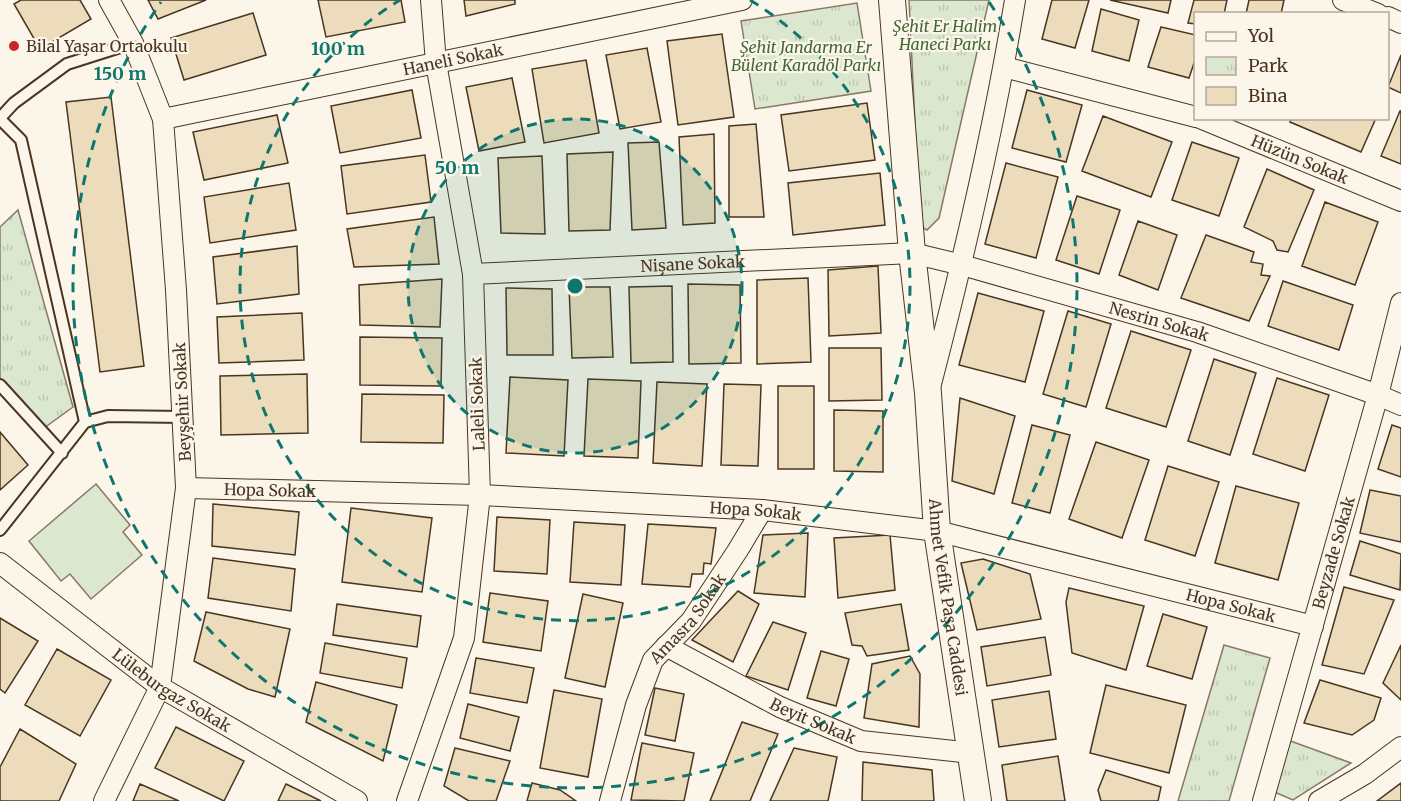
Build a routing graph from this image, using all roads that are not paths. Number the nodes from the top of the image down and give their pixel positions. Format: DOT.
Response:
graph roads {
  1 [pos="109,0"];
  2 [pos="431,0"];
  3 [pos="742,0"];
  4 [pos="892,0"];
  5 [pos="1015,0"];
  6 [pos="1343,0"];
  7 [pos="1373,12"];
  8 [pos="133,43"];
  9 [pos="436,63"];
  10 [pos="1004,67"];
  11 [pos="1194,116"];
  12 [pos="0,118"];
  13 [pos="163,119"];
  14 [pos="1205,120"];
  15 [pos="1401,201"];
  16 [pos="912,253"];
  17 [pos="962,265"];
  18 [pos="473,274"];
  19 [pos="1401,303"];
  20 [pos="0,385"];
  21 [pos="928,393"];
  22 [pos="1378,395"];
  23 [pos="1401,405"];
  24 [pos="183,417"];
  25 [pos="86,422"];
  26 [pos="62,453"];
  27 [pos="186,488"];
  28 [pos="480,495"];
  29 [pos="762,510"];
  30 [pos="0,530"];
  31 [pos="937,531"];
  32 [pos="0,563"];
  33 [pos="1312,626"];
  34 [pos="666,646"];
  35 [pos="160,687"];
  36 [pos="1401,747"];
  37 [pos="972,753"];
  38 [pos="104,801"];
  39 [pos="357,801"];
  40 [pos="407,801"];
  41 [pos="610,801"];
  42 [pos="978,801"];
  43 [pos="1263,801"];
  44 [pos="1319,801"];
  1 -- 8 [label="street, Beyşehir Sokak"];
  2 -- 9 [label="street, Laleli Sokak"];
  3 -- 9 [label="street, Haneli Sokak"];
  4 -- 16 [label="street, Ahmet Vefik Paşa Caddesi"];
  5 -- 10 [label="street, Ahmet Vefik Paşa Caddesi"];
  6 -- 7 [label="street"];
  8 -- 12 [label="lane"];
  8 -- 13 [label="street, Beyşehir Sokak"];
  9 -- 13 [label="street, Haneli Sokak"];
  9 -- 18 [label="street, Laleli Sokak"];
  10 -- 11 [label="street"];
  10 -- 17 [label="street, Ahmet Vefik Paşa Caddesi"];
  12 -- 25 [label="lane"];
  13 -- 24 [label="street, Beyşehir Sokak"];
  14 -- 15 [label="street, Hüzün Sokak"];
  16 -- 17 [label="street, Nesrin Sokak"];
  16 -- 18 [label="street, Nişane Sokak"];
  16 -- 21 [label="street, Ahmet Vefik Paşa Caddesi"];
  17 -- 21 [label="street, Ahmet Vefik Paşa Caddesi"];
  17 -- 22 [label="street, Nesrin Sokak"];
  18 -- 28 [label="street, Laleli Sokak"];
  19 -- 22 [label="street, Beyzade Sokak"];
  20 -- 26 [label="lane"];
  21 -- 31 [label="street, Ahmet Vefik Paşa Caddesi"];
  22 -- 23 [label="street, Nesrin Sokak"];
  22 -- 33 [label="street, Beyzade Sokak"];
  24 -- 25 [label="lane"];
  24 -- 27 [label="street, Beyşehir Sokak"];
  25 -- 26 [label="lane"];
  26 -- 30 [label="lane"];
  27 -- 28 [label="street, Hopa Sokak"];
  27 -- 35 [label="street, Beyşehir Sokak"];
  28 -- 29 [label="street, Hopa Sokak"];
  28 -- 40 [label="street, Laleli Sokak"];
  29 -- 31 [label="street, Hopa Sokak"];
  29 -- 34 [label="street, Amasra Sokak"];
  31 -- 33 [label="street, Hopa Sokak"];
  31 -- 37 [label="street, Ahmet Vefik Paşa Caddesi"];
  32 -- 35 [label="street, Lüleburgaz Sokak"];
  33 -- 43 [label="street, Beyzade Sokak"];
  34 -- 37 [label="street, Beyit Sokak"];
  34 -- 41 [label="street, Amasra Sokak"];
  35 -- 38 [label="street, Beyşehir Sokak"];
  35 -- 39 [label="street, Lüleburgaz Sokak"];
  36 -- 44 [label="street"];
  37 -- 42 [label="street, Ahmet Vefik Paşa Caddesi"];
}
